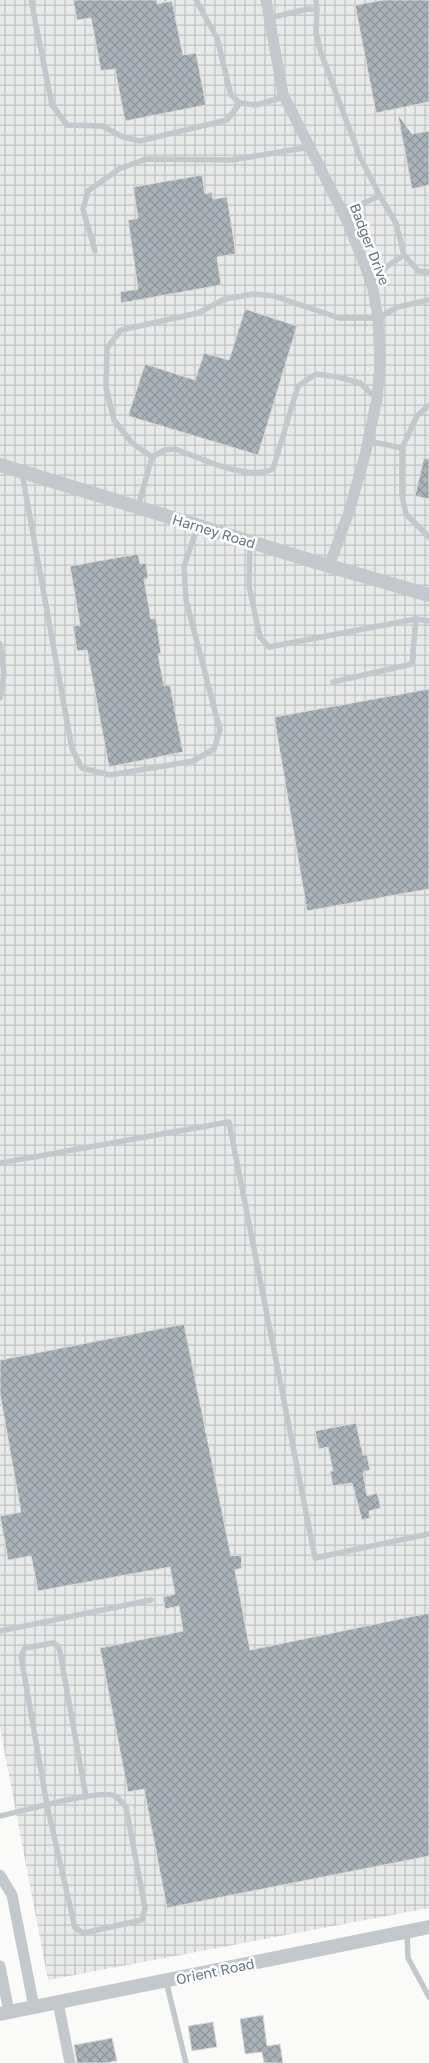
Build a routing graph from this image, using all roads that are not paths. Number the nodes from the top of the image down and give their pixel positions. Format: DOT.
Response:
graph roads {
  1 [pos="32,0"];
  2 [pos="196,0"];
  3 [pos="266,0"];
  4 [pos="316,0"];
  5 [pos="317,10"];
  6 [pos="270,18"];
  7 [pos="284,97"];
  8 [pos="240,102"];
  9 [pos="310,148"];
  10 [pos="380,196"];
  11 [pos="342,212"];
  12 [pos="95,251"];
  13 [pos="404,255"];
  14 [pos="429,272"];
  15 [pos="372,284"];
  16 [pos="429,300"];
  17 [pos="378,318"];
  18 [pos="377,399"];
  19 [pos="429,405"];
  20 [pos="368,441"];
  21 [pos="402,448"];
  22 [pos="152,457"];
  23 [pos="0,466"];
  24 [pos="22,472"];
  25 [pos="137,508"];
  26 [pos="198,526"];
  27 [pos="429,537"];
  28 [pos="250,542"];
  29 [pos="329,566"];
  30 [pos="429,595"];
  31 [pos="416,620"];
  32 [pos="429,621"];
  33 [pos="0,644"];
  34 [pos="333,682"];
  35 [pos="0,698"];
  36 [pos="0,1163"];
  37 [pos="429,1534"];
  38 [pos="151,1600"];
  39 [pos="0,1631"];
  40 [pos="86,1796"];
  41 [pos="48,1805"];
  42 [pos="0,1816"];
  43 [pos="0,1875"];
  44 [pos="429,1927"];
  45 [pos="407,1932"];
  46 [pos="0,1966"];
  47 [pos="166,1980"];
  48 [pos="429,1997"];
  49 [pos="58,2002"];
  50 [pos="34,2007"];
  51 [pos="4,2013"];
  52 [pos="70,2063"];
  53 [pos="186,2063"];
  1 -- 8 [label="lane"];
  2 -- 8 [label="lane"];
  3 -- 6 [label="street, Badger Drive"];
  4 -- 5 [label="lane"];
  5 -- 6 [label="lane"];
  5 -- 10 [label="lane"];
  6 -- 7 [label="street, Badger Drive"];
  7 -- 8 [label="lane"];
  7 -- 9 [label="street, Badger Drive"];
  9 -- 11 [label="street, Badger Drive"];
  9 -- 12 [label="lane"];
  10 -- 11 [label="lane"];
  10 -- 13 [label="lane"];
  11 -- 15 [label="street, Badger Drive"];
  13 -- 14 [label="lane"];
  13 -- 15 [label="lane"];
  15 -- 17 [label="street, Badger Drive"];
  16 -- 17 [label="lane"];
  17 -- 18 [label="street, Badger Drive"];
  17 -- 22 [label="lane"];
  18 -- 20 [label="street, Badger Drive"];
  18 -- 22 [label="lane"];
  19 -- 21 [label="lane"];
  20 -- 21 [label="lane"];
  20 -- 29 [label="street, Badger Drive"];
  21 -- 27 [label="lane"];
  22 -- 25 [label="lane"];
  23 -- 24 [label="street, Harney Road"];
  24 -- 25 [label="street, Harney Road"];
  24 -- 26 [label="lane"];
  25 -- 26 [label="street, Harney Road"];
  26 -- 28 [label="street, Harney Road"];
  28 -- 29 [label="street, Harney Road"];
  28 -- 31 [label="lane"];
  29 -- 30 [label="street, Harney Road"];
  31 -- 32 [label="lane"];
  31 -- 34 [label="lane"];
  33 -- 35 [label="lane"];
  36 -- 37 [label="lane"];
  38 -- 39 [label="lane"];
  40 -- 41 [label="lane"];
  40 -- 41 [label="lane"];
  40 -- 41 [label="lane"];
  41 -- 42 [label="lane"];
  43 -- 50 [label="street"];
  44 -- 45 [label="street, Orient Road"];
  45 -- 47 [label="street, Orient Road"];
  45 -- 48 [label="lane"];
  46 -- 51 [label="street"];
  47 -- 49 [label="street, Orient Road"];
  47 -- 53 [label="lane"];
  49 -- 50 [label="street, Orient Road"];
  49 -- 52 [label="street"];
  50 -- 51 [label="street, Orient Road"];
}
